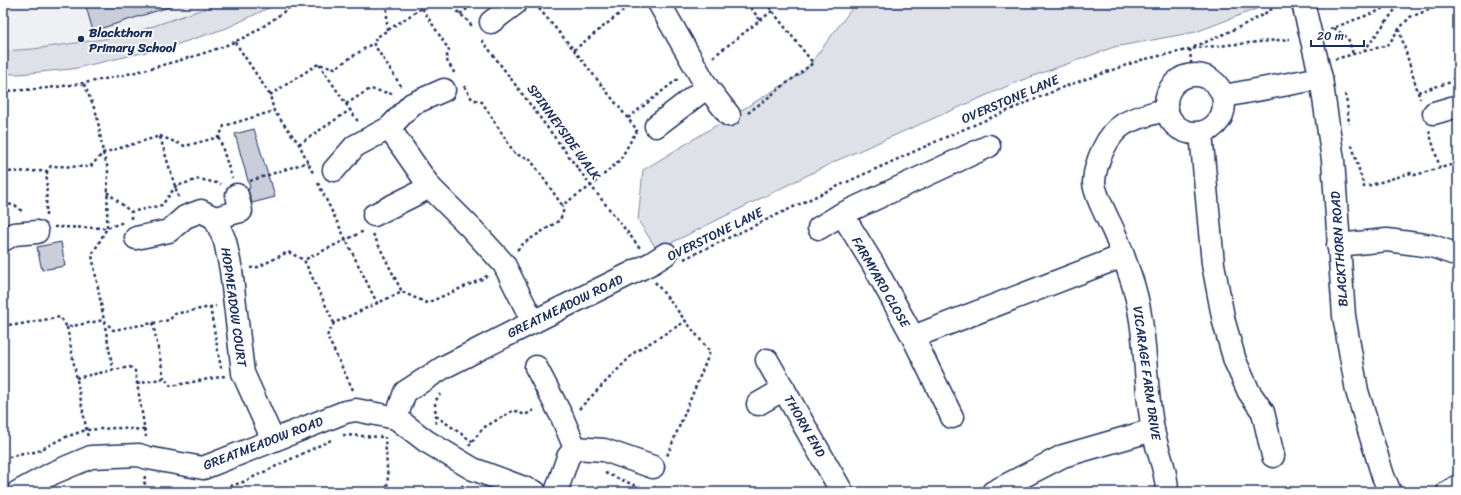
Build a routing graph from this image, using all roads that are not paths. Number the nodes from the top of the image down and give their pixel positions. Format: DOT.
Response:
graph roads {
  1 [pos="516,3"];
  2 [pos="659,3"];
  3 [pos="1303,3"];
  4 [pos="482,30"];
  5 [pos="1328,67"];
  6 [pos="699,74"];
  7 [pos="453,81"];
  8 [pos="1224,96"];
  9 [pos="1458,106"];
  10 [pos="1167,109"];
  11 [pos="1434,113"];
  12 [pos="729,115"];
  13 [pos="656,126"];
  14 [pos="389,128"];
  15 [pos="1201,133"];
  16 [pos="989,146"];
  17 [pos="334,170"];
  18 [pos="235,187"];
  19 [pos="430,187"];
  20 [pos="842,214"];
  21 [pos="374,215"];
  22 [pos="215,218"];
  23 [pos="37,220"];
  24 [pos="820,228"];
  25 [pos="136,238"];
  26 [pos="3,240"];
  27 [pos="1338,245"];
  28 [pos="1458,255"];
  29 [pos="1123,256"];
  30 [pos="662,267"];
  31 [pos="533,322"];
  32 [pos="913,337"];
  33 [pos="767,360"];
  34 [pos="536,367"];
  35 [pos="784,389"];
  36 [pos="758,404"];
  37 [pos="952,417"];
  38 [pos="391,428"];
  39 [pos="1153,430"];
  40 [pos="273,440"];
  41 [pos="575,448"];
  42 [pos="1273,456"];
  43 [pos="658,471"];
  44 [pos="3,483"];
  45 [pos="1458,486"];
  46 [pos="7,492"];
  47 [pos="18,492"];
  48 [pos="535,492"];
  49 [pos="556,492"];
  50 [pos="842,492"];
  51 [pos="993,492"];
  52 [pos="1167,492"];
  53 [pos="1390,492"];
  54 [pos="1448,492"];
  1 -- 4 [label="street"];
  2 -- 6 [label="street"];
  3 -- 5 [label="street, BLACKTHORN ROAD"];
  5 -- 8 [label="street"];
  5 -- 27 [label="street, BLACKTHORN ROAD"];
  6 -- 12 [label="street"];
  6 -- 13 [label="street"];
  7 -- 14 [label="street"];
  8 -- 10 [label="street"];
  8 -- 15 [label="street"];
  9 -- 11 [label="street"];
  10 -- 15 [label="street"];
  10 -- 29 [label="street, VICARAGE FARM DRIVE"];
  14 -- 17 [label="street"];
  14 -- 19 [label="street"];
  15 -- 42 [label="street"];
  16 -- 20 [label="street"];
  18 -- 22 [label="street"];
  19 -- 21 [label="street"];
  19 -- 31 [label="street"];
  20 -- 24 [label="street"];
  20 -- 32 [label="street, FARMYARD CLOSE"];
  22 -- 25 [label="street"];
  22 -- 40 [label="street, HOPMEADOW COURT"];
  23 -- 26 [label="street"];
  27 -- 28 [label="street"];
  27 -- 53 [label="street, BLACKTHORN ROAD"];
  29 -- 32 [label="street, FARMYARD CLOSE"];
  29 -- 39 [label="street, VICARAGE FARM DRIVE"];
  30 -- 31 [label="street, GREATMEADOW ROAD"];
  31 -- 38 [label="street, GREATMEADOW ROAD"];
  32 -- 37 [label="street"];
  33 -- 35 [label="street, THORN END"];
  34 -- 41 [label="street"];
  35 -- 36 [label="street"];
  35 -- 50 [label="street, THORN END"];
  38 -- 40 [label="street, GREATMEADOW ROAD"];
  38 -- 48 [label="street, GREATMEADOW ROAD"];
  39 -- 51 [label="street"];
  39 -- 52 [label="street, VICARAGE FARM DRIVE"];
  40 -- 47 [label="street, GREATMEADOW ROAD"];
  41 -- 43 [label="street"];
  41 -- 49 [label="street"];
  44 -- 46 [label="street"];
  45 -- 54 [label="street"];
}
